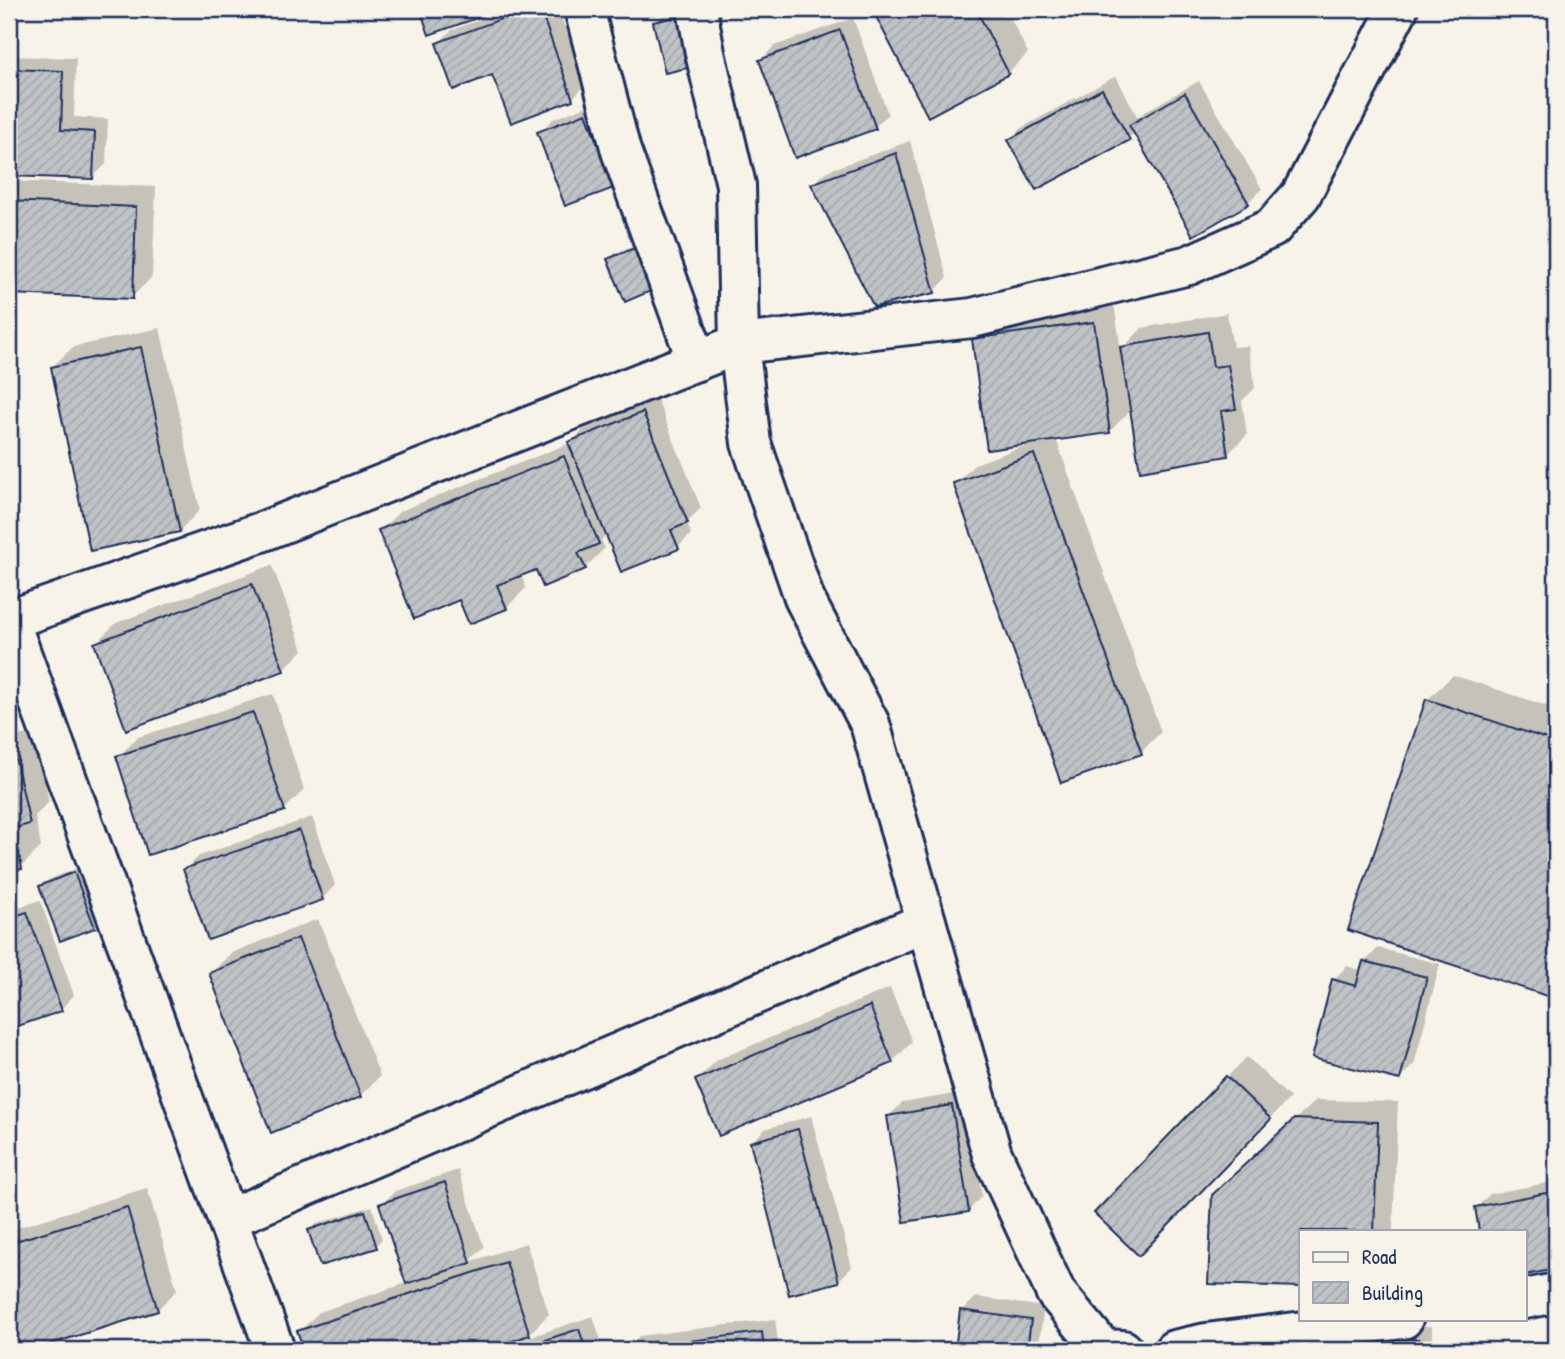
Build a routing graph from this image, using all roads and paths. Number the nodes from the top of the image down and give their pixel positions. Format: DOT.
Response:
graph roads {
  1 [pos="584,9"];
  2 [pos="697,9"];
  3 [pos="1398,9"];
  4 [pos="739,344"];
  5 [pos="697,360"];
  6 [pos="9,620"];
  7 [pos="926,922"];
  8 [pos="228,1219"];
  9 [pos="1556,1293"];
  10 [pos="1526,1299"];
  11 [pos="1395,1320"];
  12 [pos="275,1350"];
  13 [pos="1123,1350"];
  14 [pos="1174,1350"];
  1 -- 5 [label="street"];
  2 -- 4 [label="street"];
  3 -- 4 [label="street"];
  4 -- 5 [label="street"];
  4 -- 7 [label="street"];
  5 -- 6 [label="street"];
  6 -- 8 [label="street"];
  7 -- 8 [label="street"];
  7 -- 13 [label="street"];
  8 -- 12 [label="street"];
  9 -- 10 [label="street"];
  11 -- 14 [label="street"];
}
